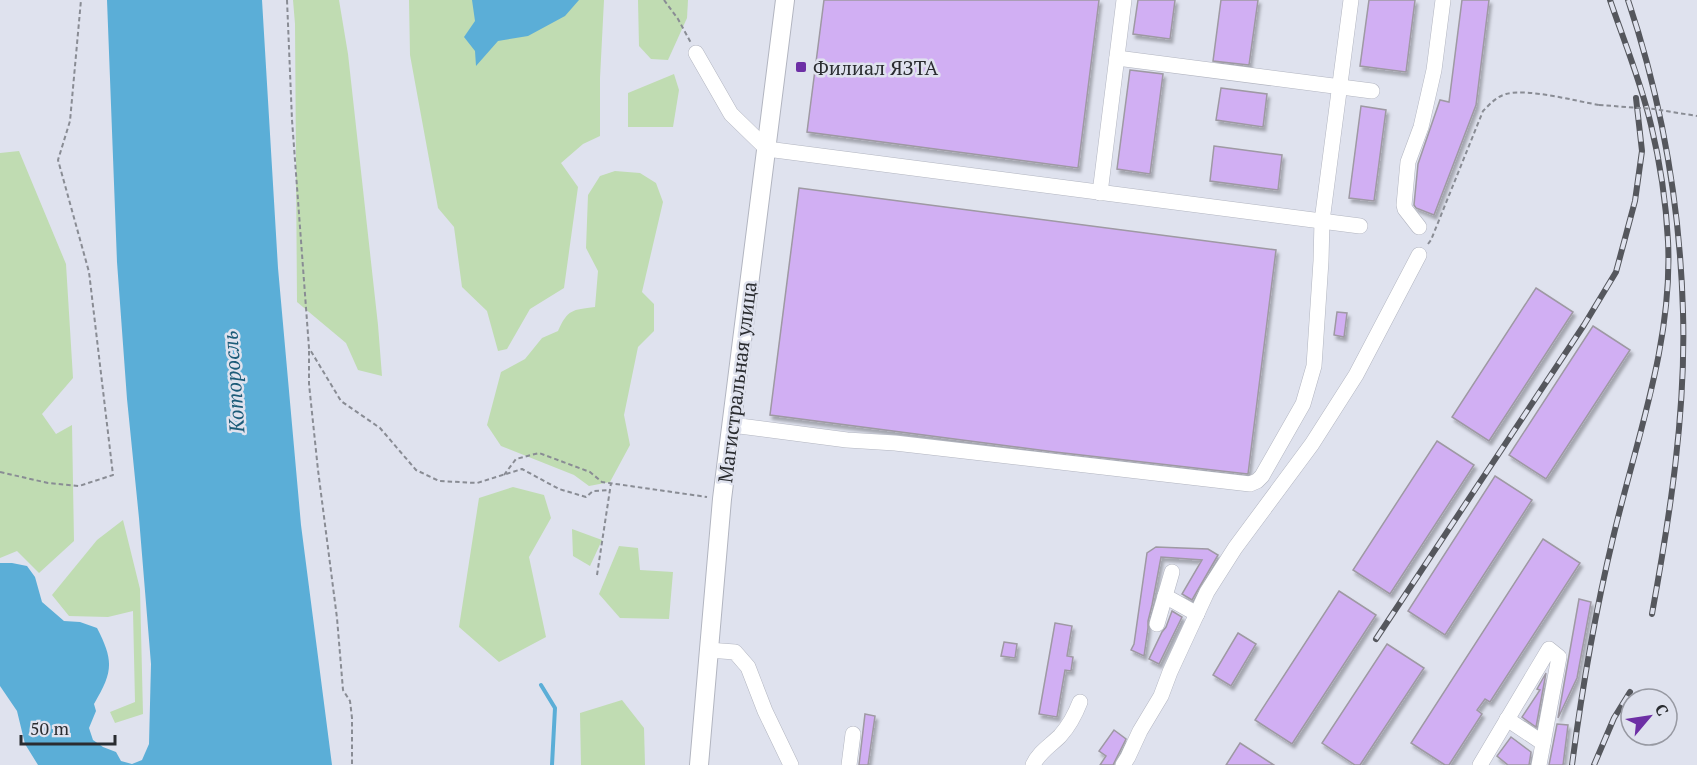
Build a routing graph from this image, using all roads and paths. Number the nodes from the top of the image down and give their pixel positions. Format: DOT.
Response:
graph roads {
  1 [pos="81,0"];
  2 [pos="287,0"];
  3 [pos="664,0"];
  4 [pos="785,0"];
  5 [pos="1124,0"];
  6 [pos="1351,0"];
  7 [pos="1443,0"];
  8 [pos="696,53"];
  9 [pos="1117,58"];
  10 [pos="1339,87"];
  11 [pos="1372,91"];
  12 [pos="1697,116"];
  13 [pos="767,149"];
  14 [pos="1100,193"];
  15 [pos="1322,221"];
  16 [pos="1360,226"];
  17 [pos="1419,226"];
  18 [pos="1419,255"];
  19 [pos="309,348"];
  20 [pos="732,425"];
  21 [pos="0,472"];
  22 [pos="504,475"];
  23 [pos="611,483"];
  24 [pos="610,490"];
  25 [pos="722,500"];
  26 [pos="1172,572"];
  27 [pos="597,575"];
  28 [pos="1165,596"];
  29 [pos="1197,614"];
  30 [pos="1157,624"];
  31 [pos="708,650"];
  32 [pos="1080,702"];
  33 [pos="1507,720"];
  34 [pos="853,734"];
  35 [pos="1543,743"];
  36 [pos="352,765"];
  37 [pos="699,765"];
  38 [pos="790,765"];
  39 [pos="849,765"];
  40 [pos="1034,765"];
  41 [pos="1123,765"];
  42 [pos="1479,765"];
  43 [pos="1539,765"];
  1 -- 21 [label="path"];
  2 -- 19 [label="path"];
  3 -- 8 [label="path"];
  4 -- 13 [label="main road, Магистральная улица"];
  5 -- 9 [label="lane"];
  6 -- 10 [label="lane"];
  7 -- 17 [label="lane"];
  8 -- 13 [label="lane"];
  9 -- 10 [label="lane"];
  9 -- 14 [label="lane"];
  10 -- 11 [label="lane"];
  10 -- 15 [label="lane"];
  12 -- 18 [label="path, bridge"];
  13 -- 14 [label="lane"];
  13 -- 20 [label="main road, Магистральная улица"];
  14 -- 15 [label="lane"];
  15 -- 16 [label="lane"];
  15 -- 20 [label="lane"];
  18 -- 29 [label="lane"];
  19 -- 22 [label="path"];
  19 -- 36 [label="path"];
  20 -- 25 [label="main road, Магистральная улица"];
  22 -- 23 [label="path"];
  22 -- 24 [label="path"];
  23 -- 24 [label="path"];
  23 -- 25 [label="path"];
  24 -- 27 [label="path"];
  25 -- 31 [label="main road, Магистральная улица"];
  26 -- 28 [label="lane"];
  28 -- 29 [label="lane"];
  28 -- 30 [label="lane"];
  29 -- 41 [label="lane"];
  31 -- 37 [label="main road, Магистральная улица"];
  31 -- 38 [label="lane"];
  32 -- 40 [label="lane"];
  33 -- 35 [label="lane"];
  33 -- 35 [label="lane"];
  33 -- 42 [label="lane"];
  34 -- 39 [label="lane"];
  35 -- 43 [label="lane"];
}
